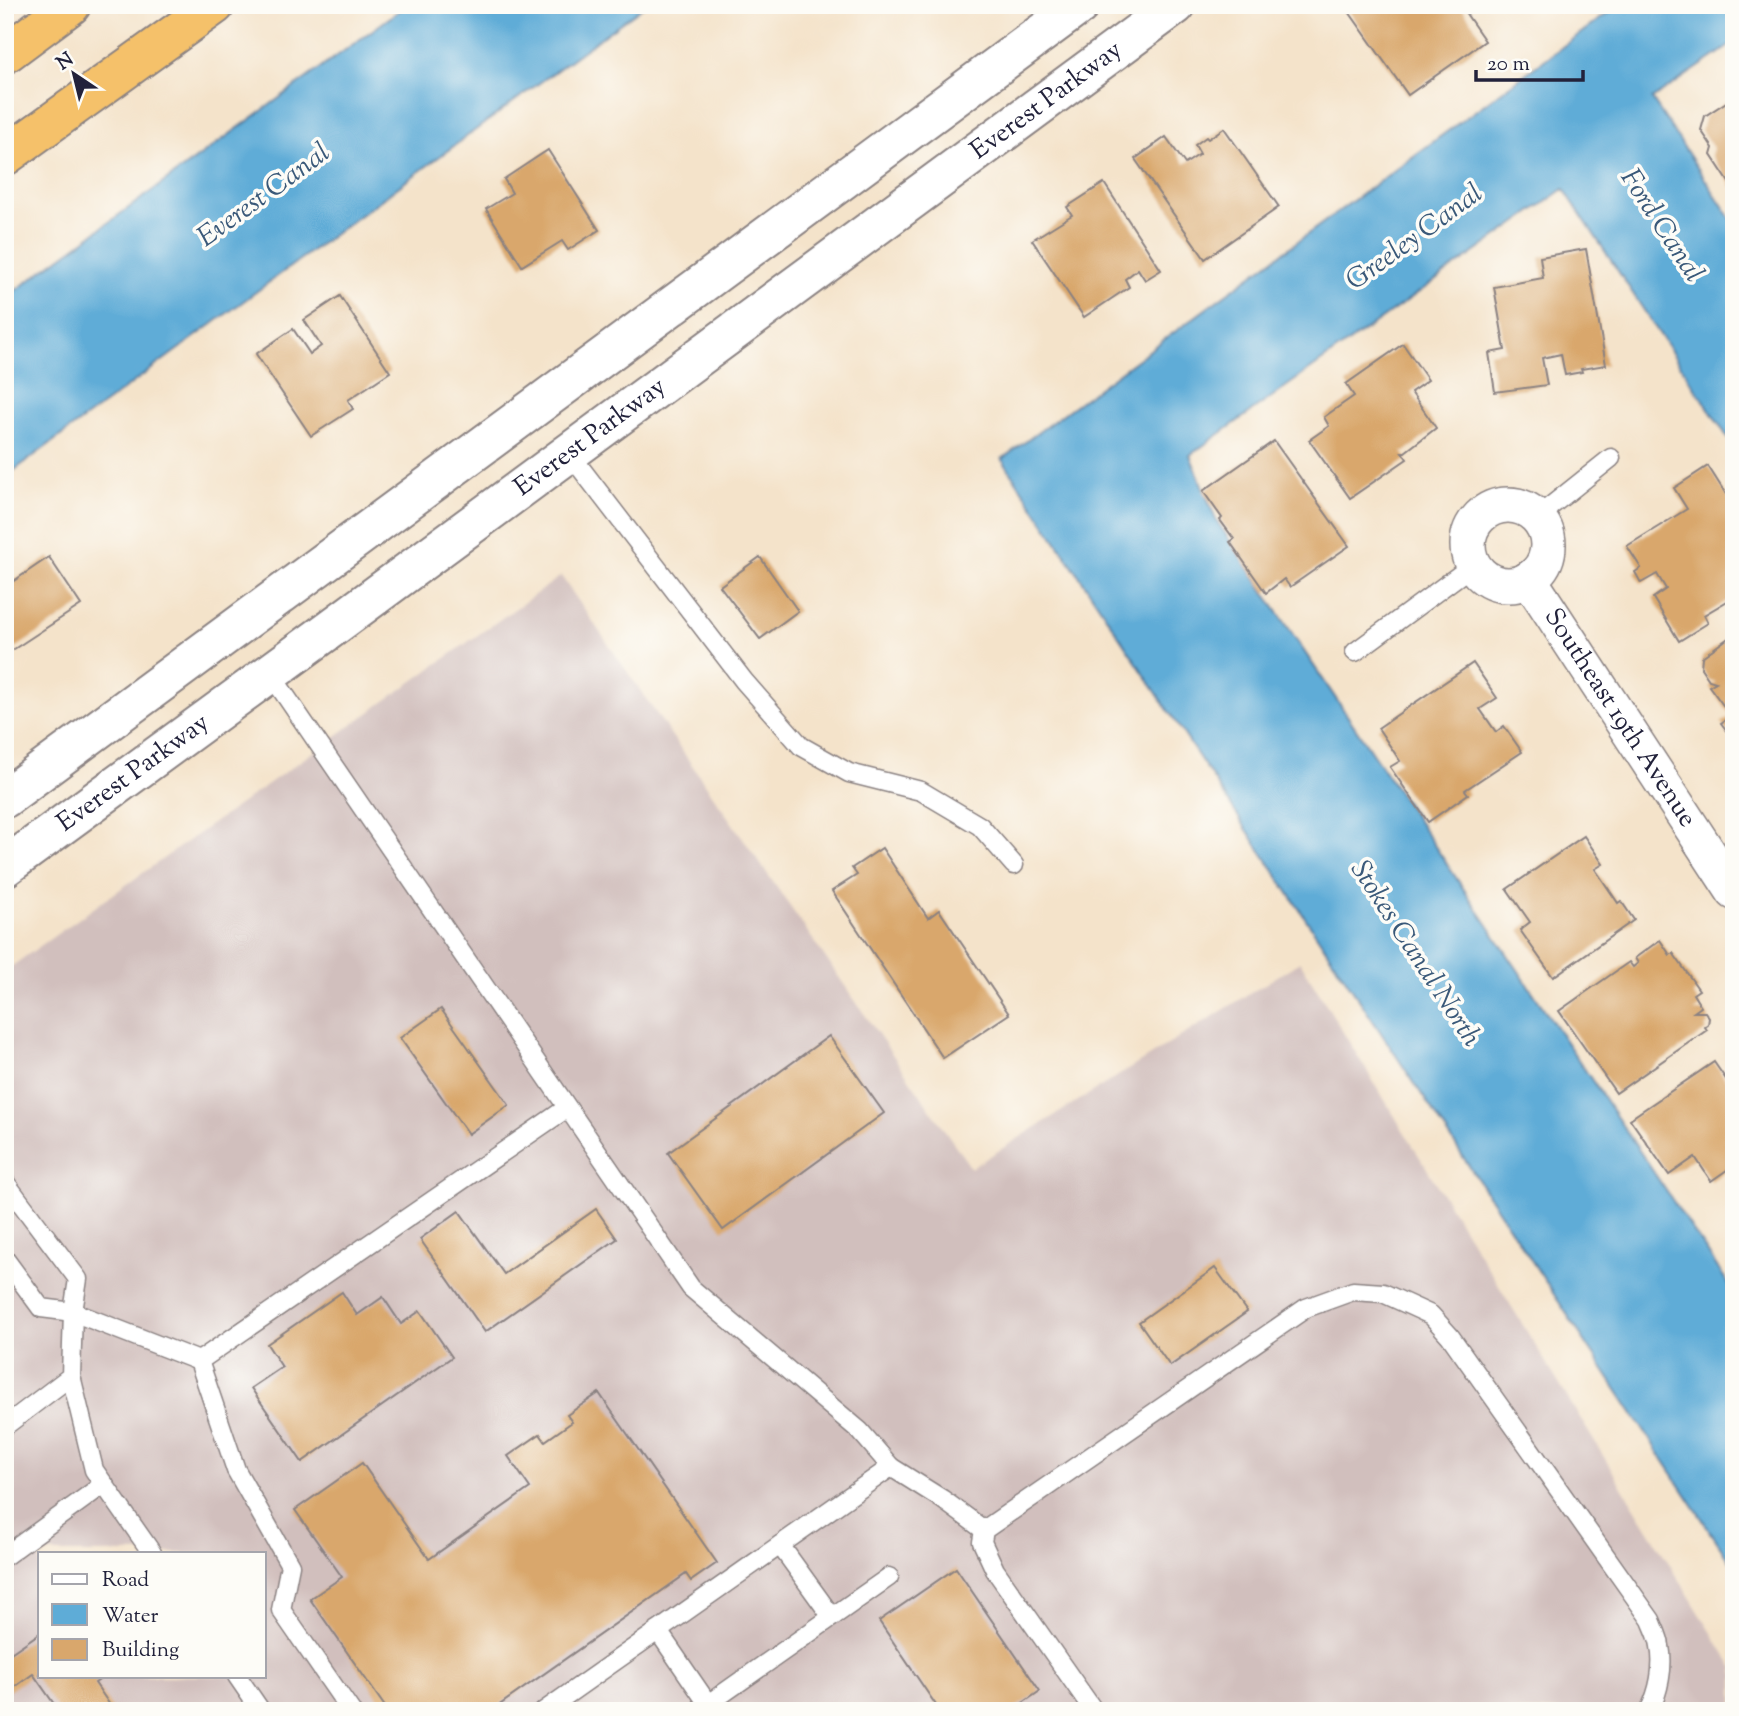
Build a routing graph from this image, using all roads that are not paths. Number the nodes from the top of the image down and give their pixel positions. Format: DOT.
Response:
graph roads {
  1 [pos="71,5"];
  2 [pos="215,5"];
  3 [pos="1080,5"];
  4 [pos="1176,5"];
  5 [pos="5,54"];
  6 [pos="5,156"];
  7 [pos="534,408"];
  8 [pos="569,453"];
  9 [pos="1611,458"];
  10 [pos="1536,517"];
  11 [pos="1473,565"];
  12 [pos="1529,579"];
  13 [pos="236,628"];
  14 [pos="1355,652"];
  15 [pos="270,673"];
  16 [pos="5,798"];
  17 [pos="1014,865"];
  18 [pos="5,867"];
  19 [pos="1734,892"];
  20 [pos="567,1108"];
  21 [pos="5,1182"];
  22 [pos="5,1259"];
  23 [pos="73,1312"];
  24 [pos="199,1361"];
  25 [pos="71,1376"];
  26 [pos="5,1426"];
  27 [pos="891,1467"];
  28 [pos="104,1484"];
  29 [pos="984,1530"];
  30 [pos="780,1545"];
  31 [pos="151,1552"];
  32 [pos="5,1556"];
  33 [pos="889,1577"];
  34 [pos="832,1618"];
  35 [pos="658,1631"];
  36 [pos="238,1678"];
  37 [pos="703,1707"];
  38 [pos="261,1711"];
  39 [pos="351,1711"];
  40 [pos="544,1711"];
  41 [pos="1094,1711"];
  42 [pos="1649,1711"];
  1 -- 5 [label="highway"];
  2 -- 6 [label="highway"];
  3 -- 7 [label="street"];
  4 -- 8 [label="street, Everest Parkway"];
  7 -- 8 [label="street"];
  7 -- 13 [label="street"];
  8 -- 15 [label="street, Everest Parkway"];
  8 -- 17 [label="lane"];
  9 -- 10 [label="lane"];
  10 -- 11 [label="street"];
  10 -- 12 [label="street, Southeast 19th Avenue"];
  11 -- 12 [label="street, Southeast 19th Avenue"];
  11 -- 14 [label="lane"];
  12 -- 19 [label="street, Southeast 19th Avenue"];
  13 -- 15 [label="street"];
  13 -- 16 [label="street"];
  15 -- 18 [label="street, Everest Parkway"];
  15 -- 20 [label="lane"];
  20 -- 24 [label="lane"];
  20 -- 27 [label="lane"];
  21 -- 23 [label="lane"];
  22 -- 23 [label="lane"];
  23 -- 24 [label="lane"];
  23 -- 25 [label="lane"];
  24 -- 39 [label="lane"];
  25 -- 26 [label="lane"];
  25 -- 28 [label="lane"];
  27 -- 29 [label="lane"];
  27 -- 30 [label="lane"];
  28 -- 31 [label="lane"];
  28 -- 32 [label="lane"];
  29 -- 41 [label="lane"];
  29 -- 42 [label="lane"];
  30 -- 34 [label="lane"];
  30 -- 35 [label="lane"];
  33 -- 34 [label="lane"];
  34 -- 37 [label="lane"];
  35 -- 37 [label="lane"];
  35 -- 40 [label="lane"];
  36 -- 38 [label="lane"];
}
